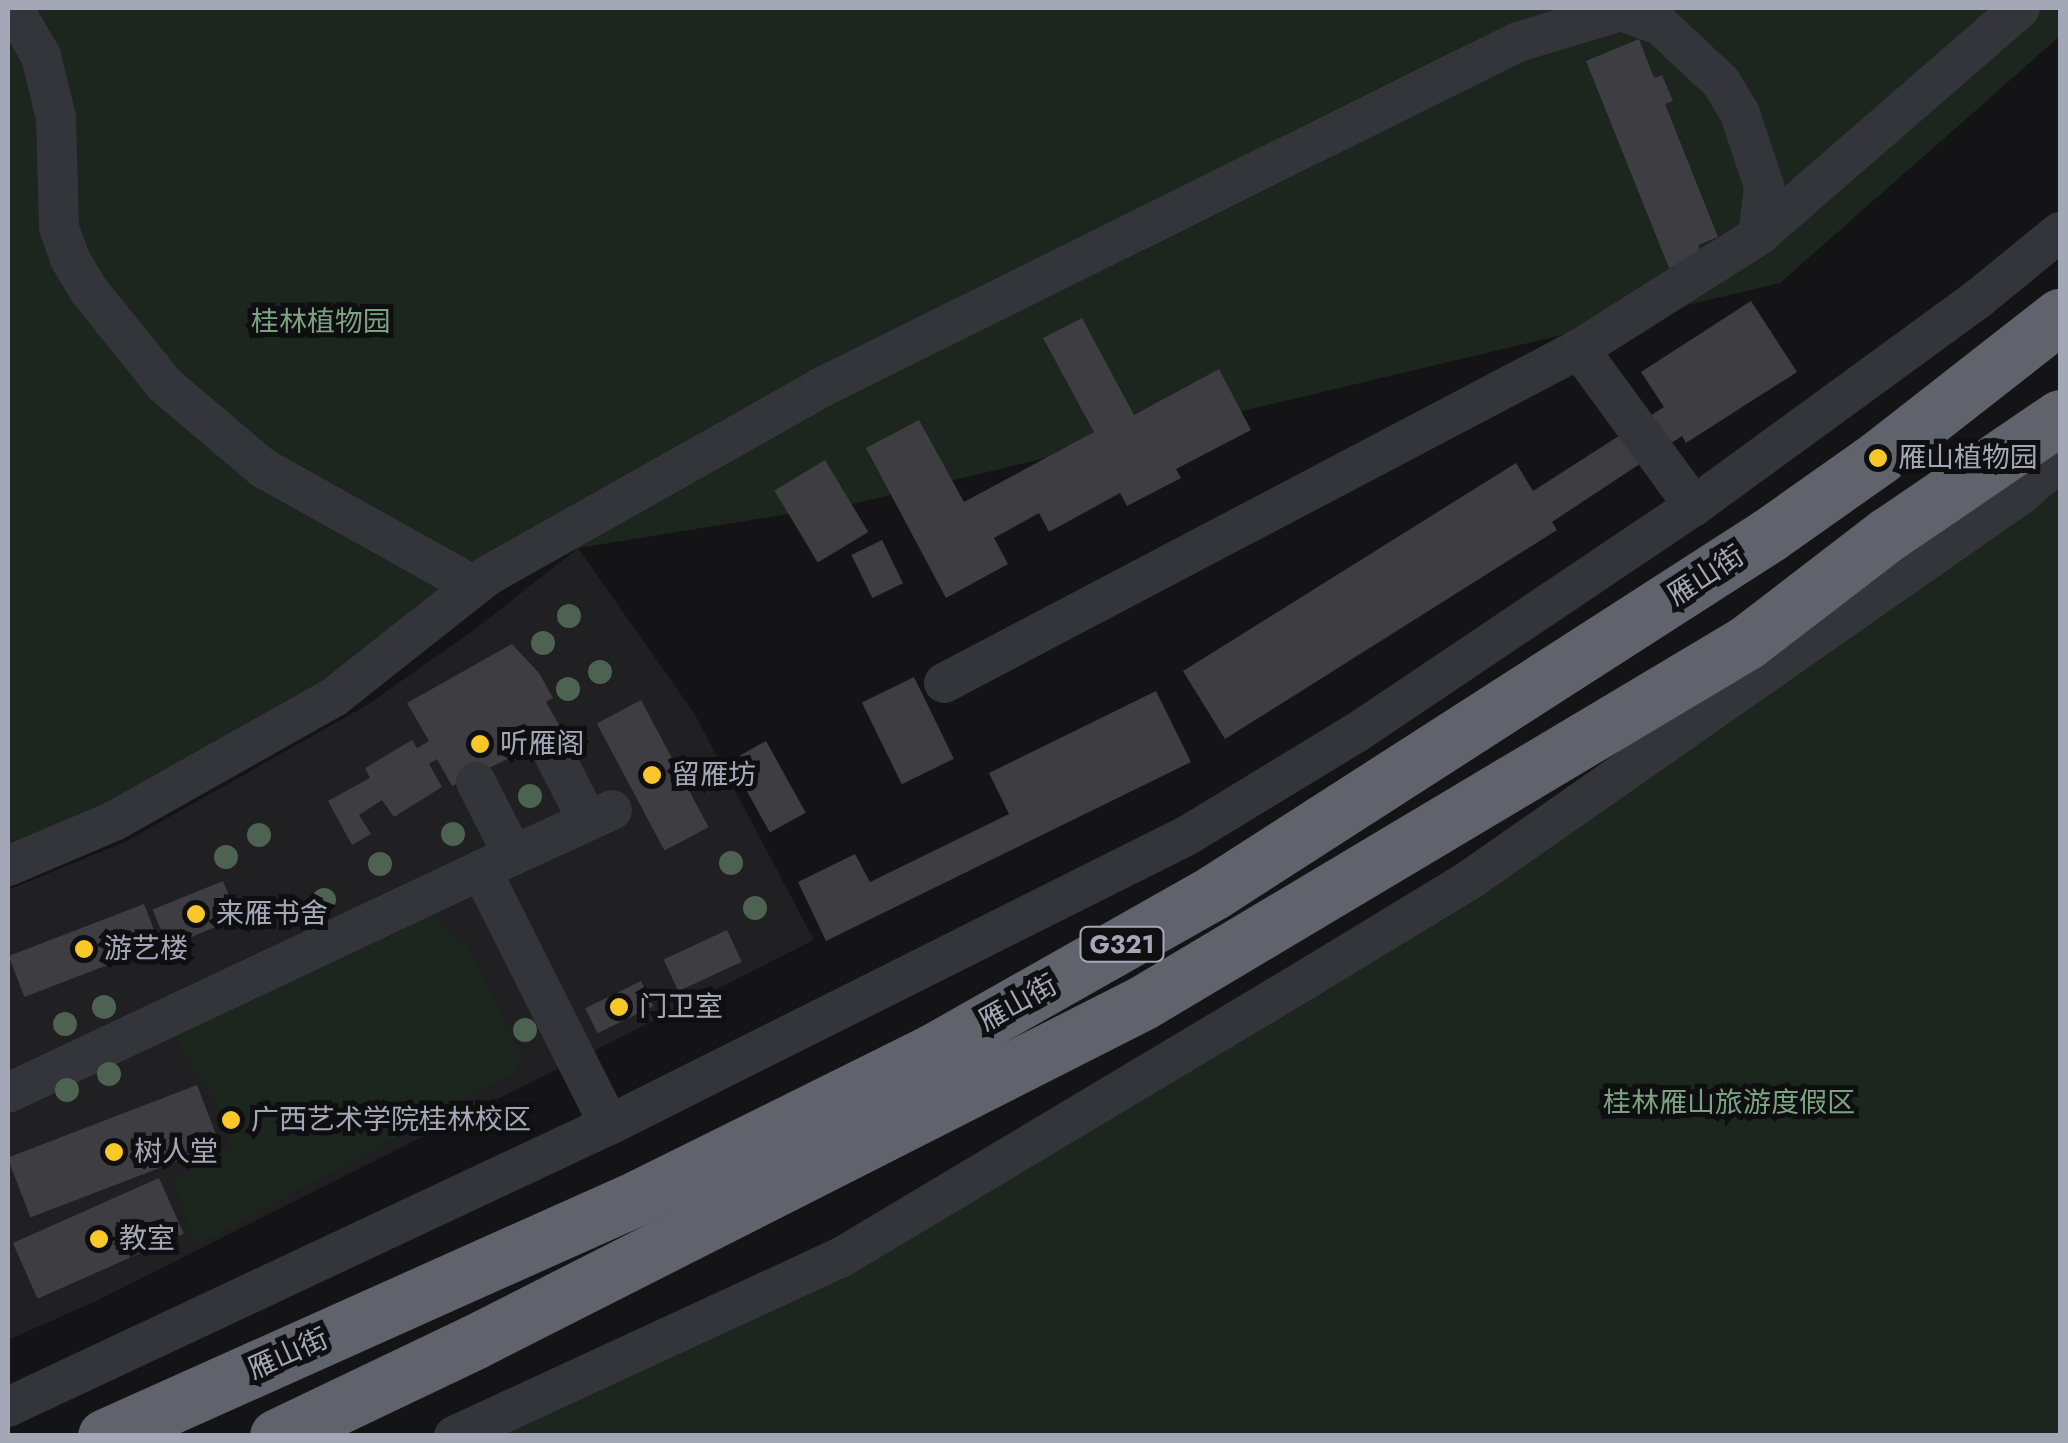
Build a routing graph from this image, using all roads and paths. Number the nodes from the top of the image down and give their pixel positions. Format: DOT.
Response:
graph roads {
  1 [pos="13,8"];
  2 [pos="2020,8"];
  3 [pos="2060,232"];
  4 [pos="1758,236"];
  5 [pos="2060,316"];
  6 [pos="1579,349"];
  7 [pos="2060,417"];
  8 [pos="2060,460"];
  9 [pos="1694,506"];
  10 [pos="474,586"];
  11 [pos="944,683"];
  12 [pos="549,745"];
  13 [pos="476,782"];
  14 [pos="497,862"];
  15 [pos="8,866"];
  16 [pos="8,1093"];
  17 [pos="609,1125"];
  18 [pos="8,1407"];
  19 [pos="106,1436"];
  20 [pos="277,1436"];
  21 [pos="454,1436"];
  1 -- 10 [label="street"];
  2 -- 4 [label="street"];
  3 -- 9 [label="street"];
  4 -- 6 [label="street"];
  4 -- 10 [label="street"];
  5 -- 19 [label="highway, 雁山街 / G321"];
  6 -- 9 [label="street"];
  6 -- 11 [label="street"];
  7 -- 20 [label="highway, 雁山街 / G321"];
  8 -- 21 [label="street"];
  9 -- 17 [label="street"];
  10 -- 15 [label="street"];
  12 -- 14 [label="street"];
  13 -- 14 [label="street"];
  14 -- 16 [label="street"];
  14 -- 17 [label="street"];
  17 -- 18 [label="street"];
}
